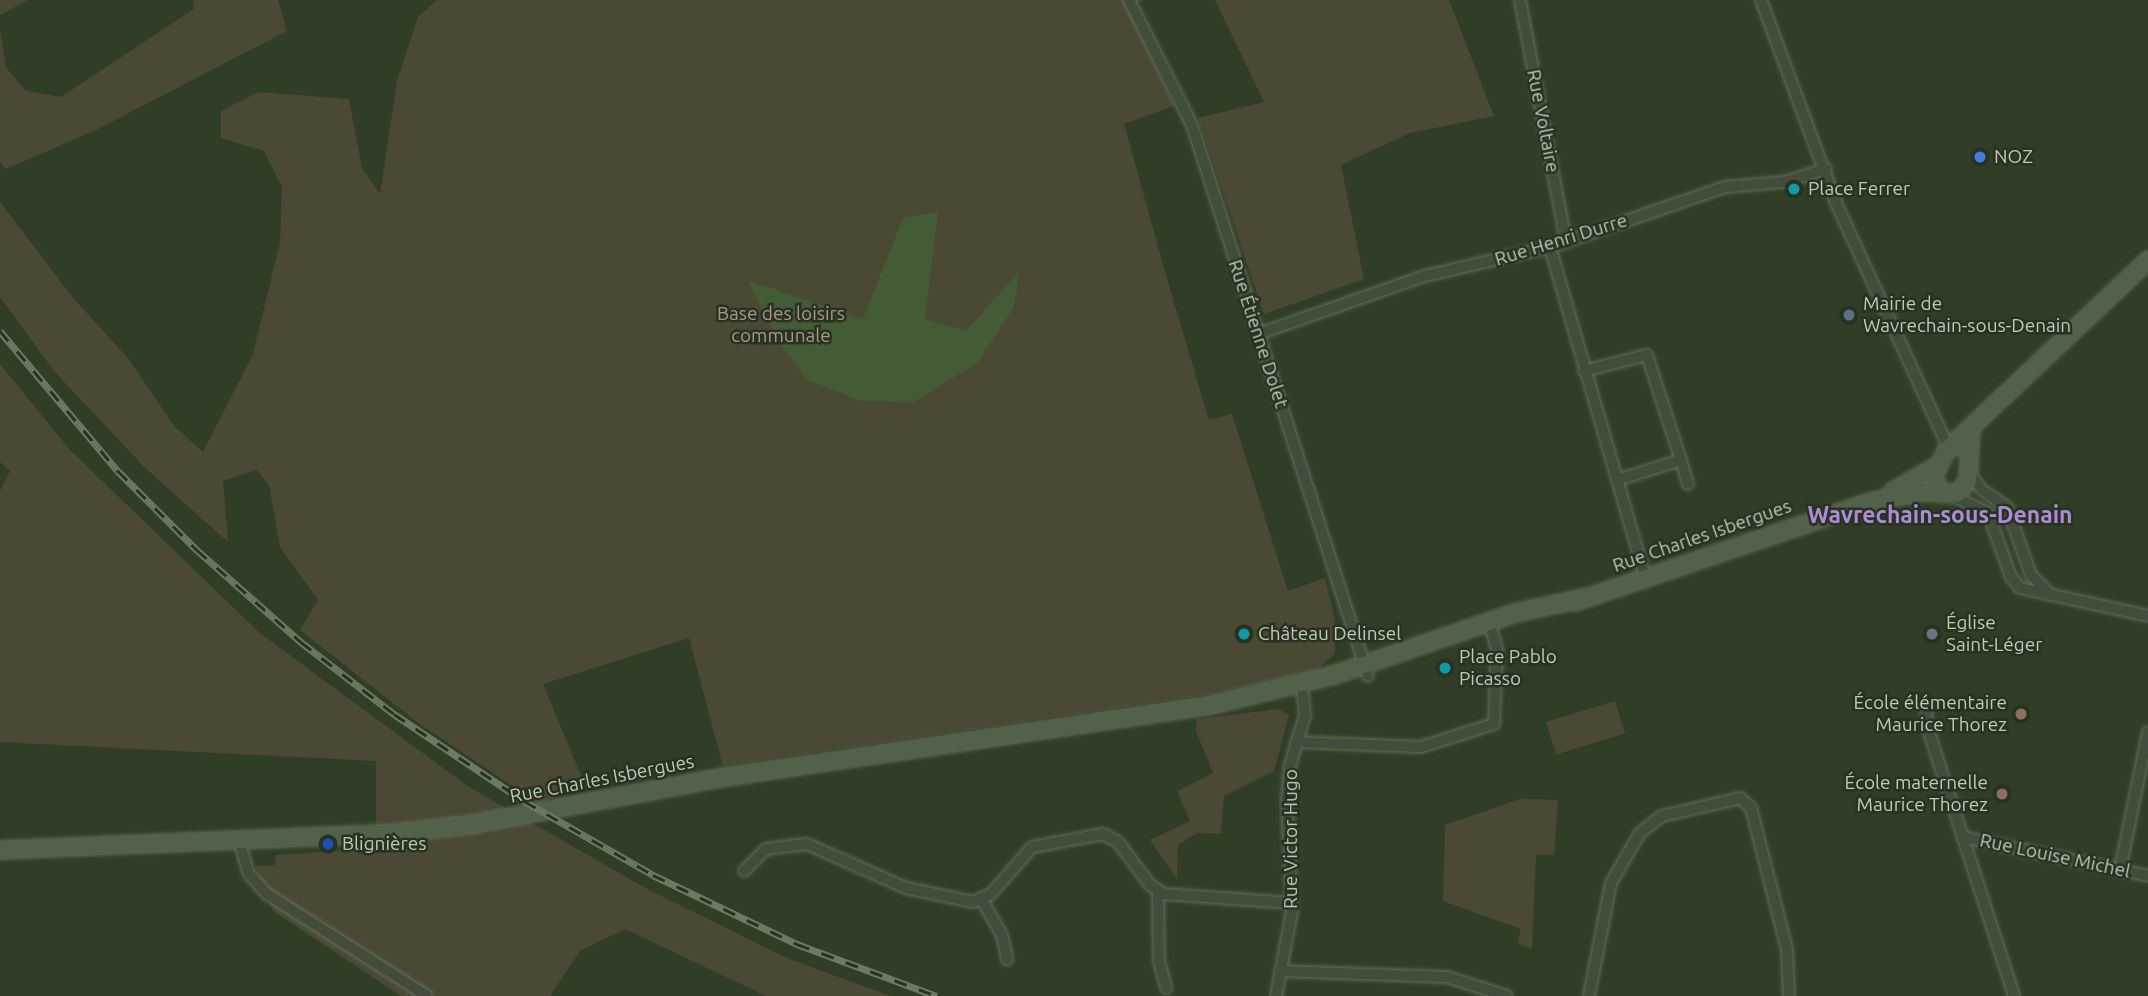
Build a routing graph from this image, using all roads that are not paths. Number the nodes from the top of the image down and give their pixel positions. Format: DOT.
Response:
graph roads {
  1 [pos="1129,0"];
  2 [pos="1520,0"];
  3 [pos="1761,0"];
  4 [pos="1826,169"];
  5 [pos="1566,242"];
  6 [pos="1550,247"];
  7 [pos="2148,260"];
  8 [pos="1258,334"];
  9 [pos="1584,371"];
  10 [pos="1971,429"];
  11 [pos="1950,446"];
  12 [pos="1681,460"];
  13 [pos="1967,462"];
  14 [pos="1939,464"];
  15 [pos="1617,480"];
  16 [pos="1688,484"];
  17 [pos="1948,494"];
  18 [pos="1874,501"];
  19 [pos="1645,577"];
  20 [pos="2052,595"];
  21 [pos="2148,616"];
  22 [pos="1491,626"];
  23 [pos="1367,671"];
  24 [pos="1304,689"];
  25 [pos="1926,705"];
  26 [pos="2148,732"];
  27 [pos="1296,742"];
  28 [pos="1962,837"];
  29 [pos="239,840"];
  30 [pos="0,850"];
  31 [pos="2120,870"];
  32 [pos="744,871"];
  33 [pos="2148,876"];
  34 [pos="1158,892"];
  35 [pos="982,900"];
  36 [pos="1292,904"];
  37 [pos="1007,959"];
  38 [pos="1280,971"];
  39 [pos="1166,988"];
  40 [pos="427,996"];
  41 [pos="1276,996"];
  42 [pos="1507,996"];
  43 [pos="1589,996"];
  44 [pos="1789,996"];
  45 [pos="2014,996"];
  1 -- 8 [label="street, Rue Étienne Dolet"];
  2 -- 5 [label="street, Rue Voltaire"];
  3 -- 4 [label="street"];
  4 -- 5 [label="street, Rue Henri Durre"];
  4 -- 11 [label="street"];
  5 -- 6 [label="street, Rue Henri Durre"];
  6 -- 8 [label="street, Rue Henri Durre"];
  6 -- 9 [label="street"];
  7 -- 10 [label="main road"];
  8 -- 23 [label="street, Rue Étienne Dolet"];
  9 -- 12 [label="street"];
  9 -- 15 [label="street"];
  10 -- 11 [label="main road"];
  10 -- 13 [label="main road"];
  11 -- 13 [label="main road"];
  11 -- 14 [label="main road"];
  12 -- 15 [label="street"];
  12 -- 16 [label="street"];
  13 -- 17 [label="main road"];
  13 -- 20 [label="street"];
  14 -- 17 [label="main road"];
  14 -- 18 [label="main road, Rue Charles Isbergues"];
  15 -- 19 [label="street"];
  17 -- 18 [label="main road, Rue Charles Isbergues"];
  17 -- 20 [label="street"];
  18 -- 19 [label="main road, Rue Charles Isbergues"];
  19 -- 22 [label="main road, Rue Charles Isbergues"];
  20 -- 21 [label="street"];
  22 -- 23 [label="main road, Rue Charles Isbergues"];
  22 -- 27 [label="street"];
  23 -- 24 [label="main road, Rue Charles Isbergues"];
  24 -- 27 [label="street, Rue Victor Hugo"];
  24 -- 29 [label="main road, Rue Charles Isbergues"];
  25 -- 28 [label="street"];
  26 -- 31 [label="street"];
  27 -- 36 [label="street, Rue Victor Hugo"];
  28 -- 31 [label="street, Rue Louise Michel"];
  28 -- 45 [label="street"];
  29 -- 30 [label="main road, Rue Charles Isbergues"];
  29 -- 40 [label="street"];
  31 -- 33 [label="street, Rue Louise Michel"];
  32 -- 35 [label="street"];
  34 -- 35 [label="street"];
  34 -- 36 [label="street"];
  34 -- 39 [label="street"];
  35 -- 37 [label="street"];
  36 -- 38 [label="street, Rue Victor Hugo"];
  38 -- 41 [label="street, Rue Victor Hugo"];
  38 -- 42 [label="street"];
  43 -- 44 [label="street"];
}
